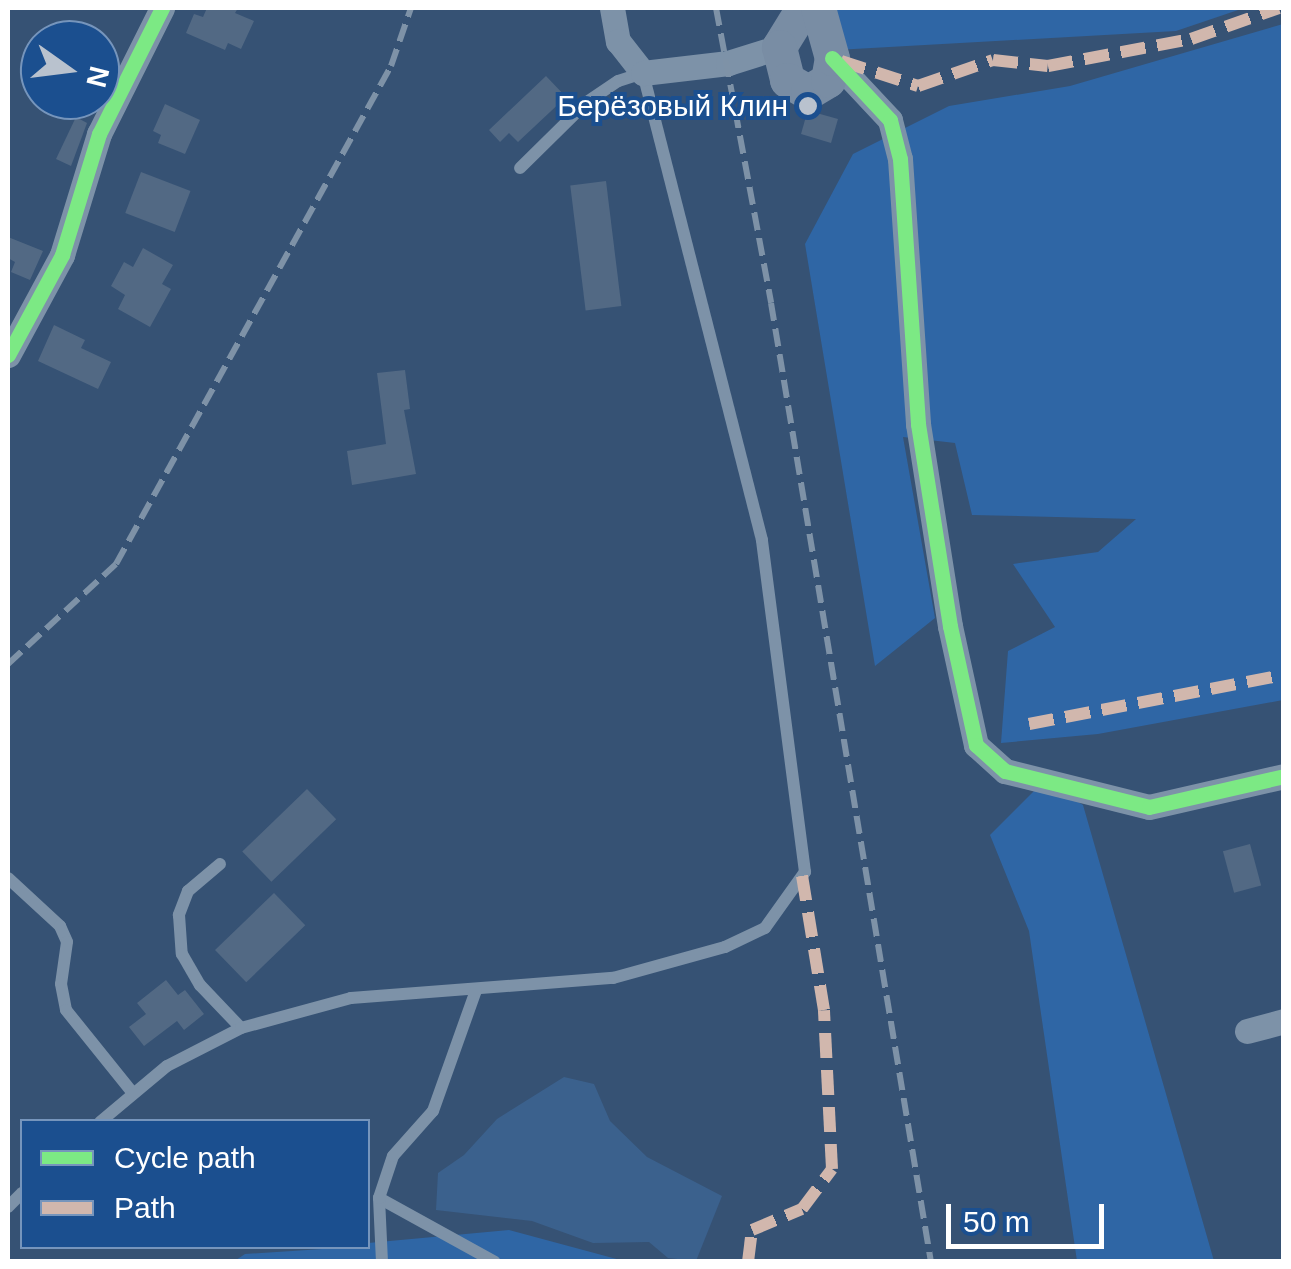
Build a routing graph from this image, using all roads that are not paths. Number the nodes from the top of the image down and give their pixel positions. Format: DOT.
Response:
graph roads {
  1 [pos="162,8"];
  2 [pos="612,8"];
  3 [pos="804,8"];
  4 [pos="818,8"];
  5 [pos="780,47"];
  6 [pos="832,58"];
  7 [pos="643,74"];
  8 [pos="520,168"];
  9 [pos="8,355"];
  10 [pos="1284,776"];
  11 [pos="220,864"];
  12 [pos="8,878"];
  13 [pos="476,990"];
  14 [pos="1284,1021"];
  15 [pos="241,1028"];
  16 [pos="1247,1031"];
  17 [pos="132,1092"];
  18 [pos="103,1119"];
  19 [pos="380,1198"];
  20 [pos="382,1262"];
  21 [pos="496,1262"];
  1 -- 9 [label="street"];
  2 -- 7 [label="street"];
  3 -- 5 [label="street"];
  4 -- 6 [label="street"];
  5 -- 6 [label="street"];
  5 -- 7 [label="street"];
  6 -- 10 [label="street"];
  7 -- 8 [label="lane"];
  7 -- 13 [label="lane"];
  11 -- 15 [label="lane"];
  12 -- 17 [label="lane"];
  13 -- 15 [label="lane"];
  13 -- 19 [label="lane"];
  14 -- 16 [label="street"];
  15 -- 17 [label="lane"];
  17 -- 18 [label="lane"];
  19 -- 20 [label="lane"];
  19 -- 21 [label="lane"];
}
